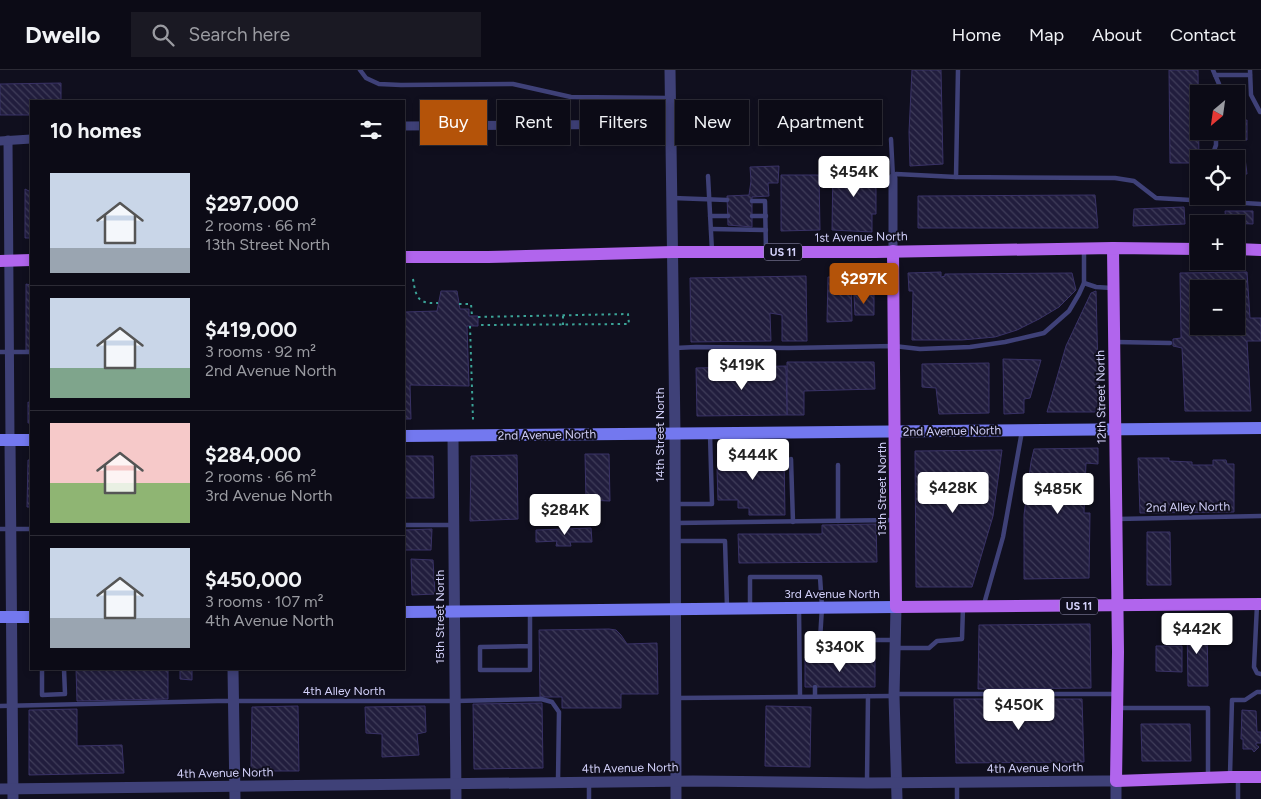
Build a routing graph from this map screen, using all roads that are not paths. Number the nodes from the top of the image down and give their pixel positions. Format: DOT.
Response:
graph roads {
  1 [pos="360,70"];
  2 [pos="670,70"];
  3 [pos="958,70"];
  4 [pos="1214,72"];
  5 [pos="1250,72"];
  6 [pos="1219,85"];
  7 [pos="671,98"];
  8 [pos="1261,112"];
  9 [pos="671,124"];
  10 [pos="675,124"];
  11 [pos="405,126"];
  12 [pos="891,139"];
  13 [pos="4,140"];
  14 [pos="30,140"];
  15 [pos="708,176"];
  16 [pos="956,177"];
  17 [pos="893,178"];
  18 [pos="672,198"];
  19 [pos="1190,198"];
  20 [pos="709,199"];
  21 [pos="727,200"];
  22 [pos="752,201"];
  23 [pos="1245,202"];
  24 [pos="1261,204"];
  25 [pos="710,216"];
  26 [pos="728,216"];
  27 [pos="752,216"];
  28 [pos="766,216"];
  29 [pos="711,229"];
  30 [pos="766,230"];
  31 [pos="1084,248"];
  32 [pos="1113,248"];
  33 [pos="1190,249"];
  34 [pos="1245,249"];
  35 [pos="1261,250"];
  36 [pos="893,251"];
  37 [pos="672,252"];
  38 [pos="712,252"];
  39 [pos="766,252"];
  40 [pos="405,257"];
  41 [pos="30,260"];
  42 [pos="4,261"];
  43 [pos="1084,283"];
  44 [pos="1113,288"];
  45 [pos="1114,342"];
  46 [pos="1170,343"];
  47 [pos="894,346"];
  48 [pos="673,348"];
  49 [pos="5,352"];
  50 [pos="30,352"];
  51 [pos="1261,428"];
  52 [pos="1115,429"];
  53 [pos="1022,430"];
  54 [pos="895,431"];
  55 [pos="674,433"];
  56 [pos="710,433"];
  57 [pos="405,436"];
  58 [pos="453,436"];
  59 [pos="5,440"];
  60 [pos="30,440"];
  61 [pos="791,459"];
  62 [pos="838,465"];
  63 [pos="675,504"];
  64 [pos="1261,516"];
  65 [pos="1116,519"];
  66 [pos="896,520"];
  67 [pos="838,521"];
  68 [pos="793,522"];
  69 [pos="675,523"];
  70 [pos="453,525"];
  71 [pos="405,526"];
  72 [pos="6,529"];
  73 [pos="30,529"];
  74 [pos="675,541"];
  75 [pos="1259,604"];
  76 [pos="1117,605"];
  77 [pos="963,606"];
  78 [pos="983,606"];
  79 [pos="896,607"];
  80 [pos="727,608"];
  81 [pos="750,608"];
  82 [pos="799,608"];
  83 [pos="822,608"];
  84 [pos="675,609"];
  85 [pos="530,610"];
  86 [pos="405,612"];
  87 [pos="454,612"];
  88 [pos="6,617"];
  89 [pos="30,617"];
  90 [pos="820,640"];
  91 [pos="895,644"];
  92 [pos="530,646"];
  93 [pos="813,660"];
  94 [pos="42,670"];
  95 [pos="64,670"];
  96 [pos="233,670"];
  97 [pos="1259,673"];
  98 [pos="815,687"];
  99 [pos="1261,692"];
  100 [pos="1117,694"];
  101 [pos="894,695"];
  102 [pos="800,696"];
  103 [pos="815,696"];
  104 [pos="868,696"];
  105 [pos="675,698"];
  106 [pos="234,701"];
  107 [pos="455,701"];
  108 [pos="0,706"];
  109 [pos="13,706"];
  110 [pos="1117,708"];
  111 [pos="1234,777"];
  112 [pos="1261,777"];
  113 [pos="1208,778"];
  114 [pos="1116,781"];
  115 [pos="676,782"];
  116 [pos="897,782"];
  117 [pos="957,782"];
  118 [pos="558,783"];
  119 [pos="589,783"];
  120 [pos="867,783"];
  121 [pos="455,784"];
  122 [pos="234,787"];
  123 [pos="0,789"];
  124 [pos="13,794"];
  125 [pos="235,799"];
  126 [pos="456,799"];
  127 [pos="589,799"];
  128 [pos="676,799"];
  129 [pos="897,799"];
  130 [pos="957,799"];
  131 [pos="1116,799"];
  132 [pos="1238,799"];
  1 -- 7 [label="lane"];
  2 -- 7 [label="street, 14th Street North"];
  3 -- 16 [label="lane"];
  4 -- 5 [label="lane"];
  4 -- 6 [label="lane"];
  5 -- 8 [label="lane"];
  7 -- 9 [label="street, 14th Street North"];
  9 -- 10 [label="lane"];
  9 -- 11 [label="street"];
  9 -- 18 [label="street, 14th Street North"];
  12 -- 17 [label="lane"];
  13 -- 14 [label="street"];
  13 -- 42 [label="street"];
  15 -- 20 [label="lane"];
  16 -- 17 [label="lane"];
  16 -- 19 [label="lane"];
  17 -- 36 [label="street, 13th Street North"];
  18 -- 20 [label="lane"];
  18 -- 37 [label="street, 14th Street North"];
  20 -- 21 [label="lane"];
  20 -- 25 [label="lane"];
  22 -- 28 [label="lane"];
  23 -- 24 [label="lane"];
  25 -- 26 [label="lane"];
  25 -- 29 [label="lane"];
  27 -- 28 [label="lane"];
  28 -- 30 [label="lane"];
  29 -- 30 [label="lane"];
  29 -- 38 [label="lane"];
  30 -- 39 [label="lane"];
  31 -- 32 [label="main road, 1st Avenue North / US 11"];
  31 -- 36 [label="main road, 1st Avenue North / US 11"];
  31 -- 43 [label="lane"];
  32 -- 33 [label="main road, 1st Avenue North / US 11"];
  32 -- 44 [label="main road, 12th Street North"];
  34 -- 35 [label="main road"];
  36 -- 39 [label="main road, 1st Avenue North / US 11"];
  36 -- 47 [label="main road, 13th Street North"];
  37 -- 38 [label="main road, 1st Avenue North / US 11"];
  37 -- 40 [label="main road, 1st Avenue North / US 11"];
  37 -- 48 [label="street, 14th Street North"];
  38 -- 39 [label="main road, 1st Avenue North / US 11"];
  41 -- 42 [label="main road"];
  42 -- 49 [label="street"];
  43 -- 44 [label="lane"];
  43 -- 47 [label="lane"];
  44 -- 45 [label="main road, 12th Street North"];
  45 -- 46 [label="lane"];
  45 -- 52 [label="main road, 12th Street North"];
  47 -- 48 [label="lane"];
  47 -- 54 [label="main road, 13th Street North"];
  48 -- 55 [label="street, 14th Street North"];
  49 -- 50 [label="lane"];
  49 -- 59 [label="street"];
  51 -- 52 [label="main road, 2nd Avenue North"];
  52 -- 53 [label="main road, 2nd Avenue North"];
  52 -- 65 [label="main road, 12th Street North"];
  53 -- 54 [label="main road, 2nd Avenue North"];
  53 -- 78 [label="lane"];
  54 -- 56 [label="main road, 2nd Avenue North"];
  54 -- 66 [label="main road, 13th Street North"];
  55 -- 56 [label="main road, 2nd Avenue North"];
  55 -- 58 [label="main road, 2nd Avenue North"];
  55 -- 63 [label="street, 14th Street North"];
  56 -- 63 [label="lane"];
  57 -- 58 [label="main road, 2nd Avenue North"];
  58 -- 70 [label="street, 15th Street North"];
  59 -- 60 [label="main road"];
  59 -- 72 [label="street"];
  61 -- 68 [label="lane"];
  62 -- 67 [label="lane"];
  63 -- 69 [label="street, 14th Street North"];
  64 -- 65 [label="lane, 2nd Alley North"];
  65 -- 76 [label="main road, 12th Street North"];
  66 -- 67 [label="lane"];
  66 -- 79 [label="main road, 13th Street North"];
  67 -- 68 [label="lane"];
  68 -- 69 [label="lane"];
  69 -- 74 [label="street, 14th Street North"];
  70 -- 71 [label="lane"];
  70 -- 87 [label="street, 15th Street North"];
  72 -- 73 [label="lane"];
  72 -- 88 [label="street"];
  74 -- 80 [label="lane"];
  74 -- 84 [label="street, 14th Street North"];
  75 -- 76 [label="main road, 3rd Avenue North / US 11"];
  75 -- 97 [label="lane"];
  76 -- 78 [label="main road, 3rd Avenue North / US 11"];
  76 -- 100 [label="main road, 12th Street North"];
  77 -- 78 [label="main road, 3rd Avenue North / US 11"];
  77 -- 79 [label="main road, 3rd Avenue North / US 11"];
  77 -- 91 [label="lane"];
  79 -- 83 [label="main road, 3rd Avenue North"];
  79 -- 91 [label="street, 13th Street North"];
  80 -- 81 [label="main road, 3rd Avenue North"];
  80 -- 84 [label="main road, 3rd Avenue North"];
  81 -- 82 [label="main road, 3rd Avenue North"];
  81 -- 83 [label="lane"];
  82 -- 83 [label="main road, 3rd Avenue North"];
  82 -- 102 [label="lane"];
  83 -- 90 [label="lane"];
  84 -- 85 [label="main road, 3rd Avenue North"];
  84 -- 105 [label="street, 14th Street North"];
  85 -- 87 [label="main road, 3rd Avenue North"];
  85 -- 92 [label="lane"];
  86 -- 87 [label="main road, 3rd Avenue North"];
  87 -- 107 [label="street, 15th Street North"];
  88 -- 89 [label="main road"];
  88 -- 109 [label="street"];
  90 -- 91 [label="lane"];
  90 -- 93 [label="lane"];
  91 -- 101 [label="street, 13th Street North"];
  92 -- 92 [label="lane"];
  94 -- 95 [label="lane"];
  96 -- 106 [label="street"];
  98 -- 103 [label="lane"];
  99 -- 111 [label="lane"];
  100 -- 101 [label="lane"];
  100 -- 110 [label="main road, 12th Street North"];
  101 -- 104 [label="lane"];
  101 -- 116 [label="street, 13th Street North"];
  102 -- 103 [label="lane"];
  102 -- 105 [label="lane"];
  103 -- 104 [label="lane"];
  104 -- 120 [label="lane"];
  105 -- 115 [label="street, 14th Street North"];
  106 -- 107 [label="lane, 4th Alley North"];
  106 -- 109 [label="lane, 4th Alley North"];
  106 -- 122 [label="street"];
  107 -- 118 [label="lane, 4th Alley North"];
  107 -- 121 [label="street, 15th Street North"];
  108 -- 109 [label="lane, 4th Alley North"];
  109 -- 124 [label="street"];
  110 -- 113 [label="lane"];
  110 -- 114 [label="main road, 12th Street North"];
  111 -- 112 [label="main road, 4th Avenue North"];
  111 -- 113 [label="main road, 4th Avenue North"];
  111 -- 132 [label="lane"];
  113 -- 114 [label="main road, 4th Avenue North"];
  114 -- 117 [label="street, 4th Avenue North"];
  114 -- 131 [label="street"];
  115 -- 119 [label="street, 4th Avenue North"];
  115 -- 120 [label="street, 4th Avenue North"];
  115 -- 128 [label="street, 14th Street North"];
  116 -- 117 [label="street, 4th Avenue North"];
  116 -- 120 [label="street, 4th Avenue North"];
  116 -- 129 [label="street, 13th Street North"];
  117 -- 130 [label="lane"];
  118 -- 119 [label="street, 4th Avenue North"];
  118 -- 121 [label="street, 4th Avenue North"];
  119 -- 127 [label="lane"];
  121 -- 122 [label="street, 4th Avenue North"];
  121 -- 126 [label="street, 15th Street North"];
  122 -- 124 [label="street, 4th Avenue North"];
  122 -- 125 [label="street"];
  123 -- 124 [label="street, 4th Avenue North"];
}
